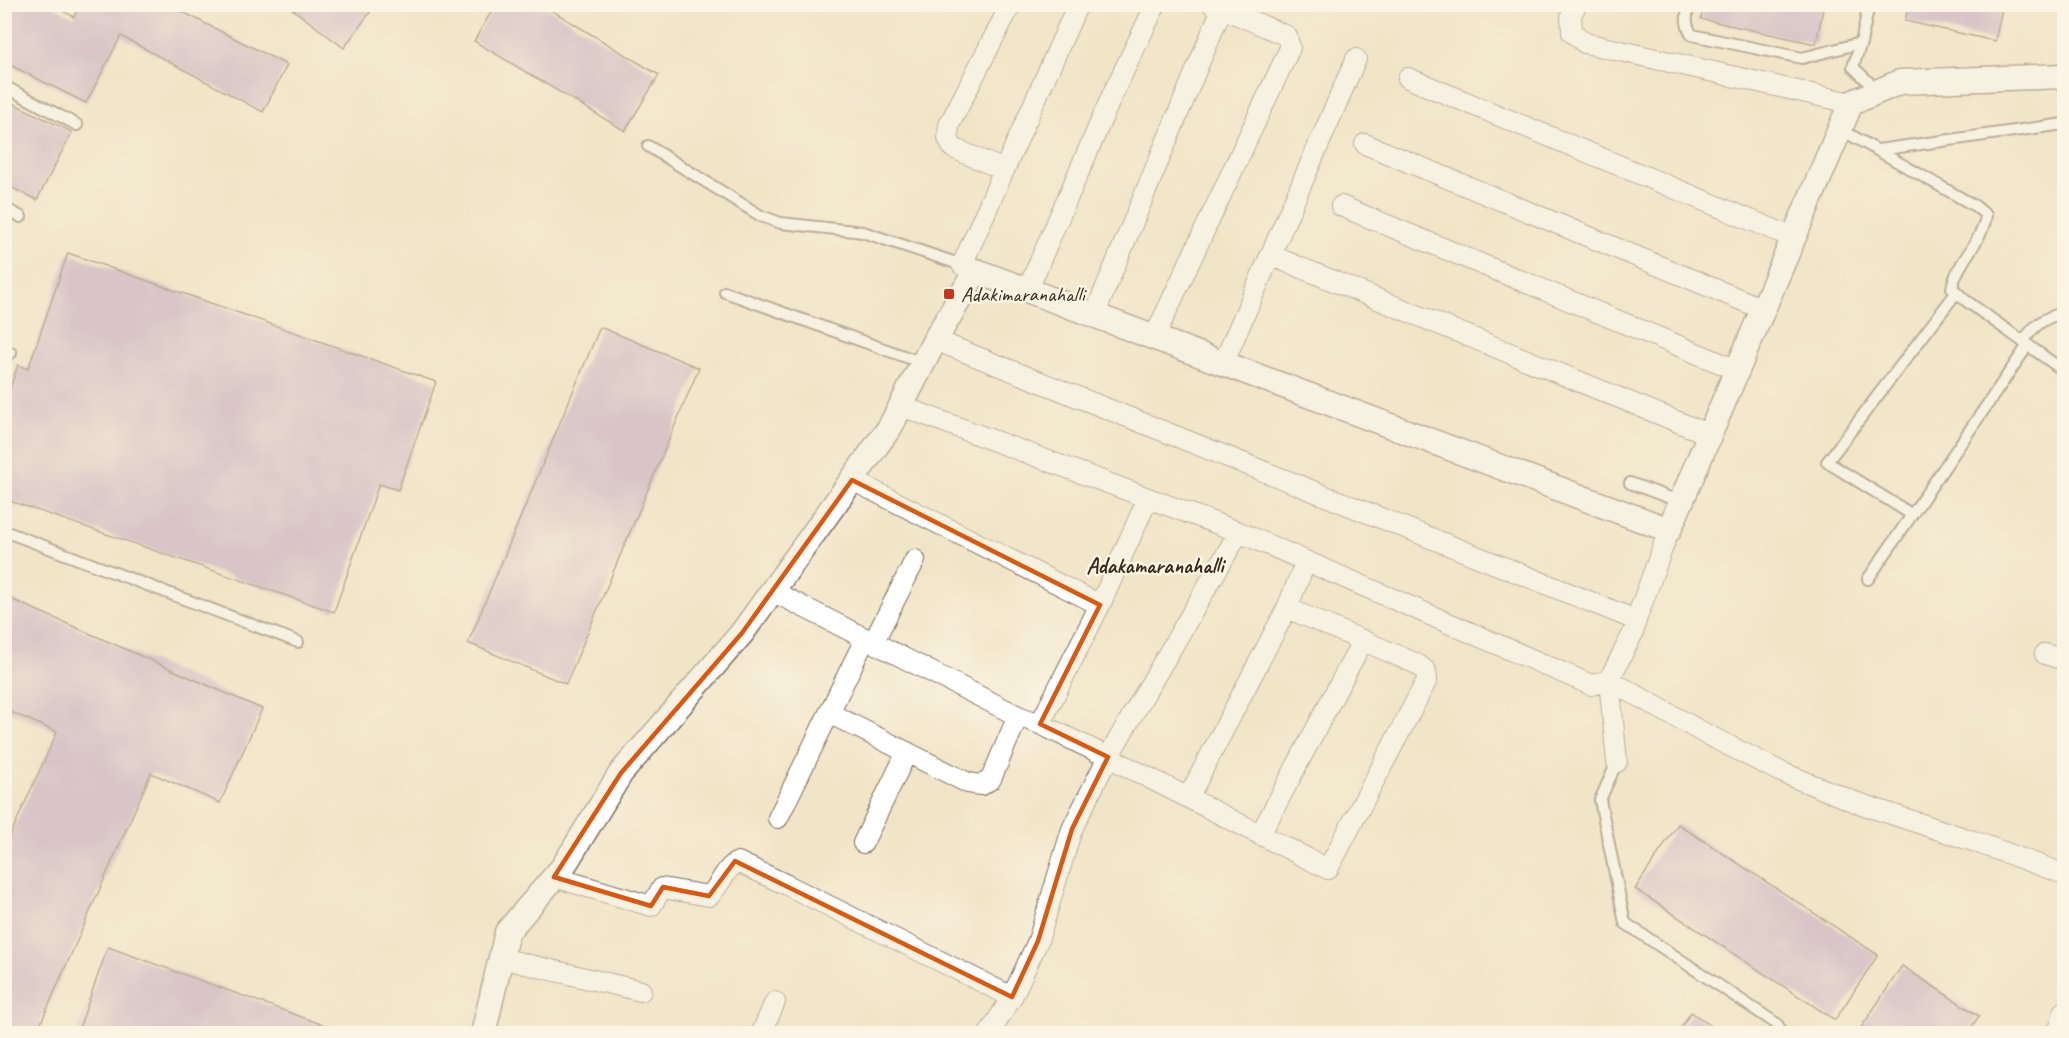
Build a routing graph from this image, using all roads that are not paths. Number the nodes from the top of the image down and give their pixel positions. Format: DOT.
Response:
graph roads {
  1 [pos="1011,4"];
  2 [pos="1078,4"];
  3 [pos="1156,4"];
  4 [pos="1577,4"];
  5 [pos="1689,4"];
  6 [pos="1869,4"];
  7 [pos="1217,6"];
  8 [pos="1861,43"];
  9 [pos="1356,58"];
  10 [pos="2064,76"];
  11 [pos="1408,78"];
  12 [pos="4,86"];
  13 [pos="1878,92"];
  14 [pos="1851,103"];
  15 [pos="2064,124"];
  16 [pos="78,125"];
  17 [pos="1840,129"];
  18 [pos="1365,144"];
  19 [pos="648,146"];
  20 [pos="1878,150"];
  21 [pos="1004,170"];
  22 [pos="1341,206"];
  23 [pos="4,208"];
  24 [pos="21,217"];
  25 [pos="1794,238"];
  26 [pos="1270,255"];
  27 [pos="969,268"];
  28 [pos="1027,291"];
  29 [pos="725,292"];
  30 [pos="1956,293"];
  31 [pos="1763,309"];
  32 [pos="2064,313"];
  33 [pos="1094,316"];
  34 [pos="1154,338"];
  35 [pos="936,340"];
  36 [pos="2026,343"];
  37 [pos="924,363"];
  38 [pos="1223,364"];
  39 [pos="1737,370"];
  40 [pos="2064,371"];
  41 [pos="901,406"];
  42 [pos="1710,435"];
  43 [pos="852,480"];
  44 [pos="1630,483"];
  45 [pos="1148,498"];
  46 [pos="1680,502"];
  47 [pos="1911,514"];
  48 [pos="1669,530"];
  49 [pos="4,531"];
  50 [pos="1239,532"];
  51 [pos="915,560"];
  52 [pos="1306,561"];
  53 [pos="1868,579"];
  54 [pos="772,591"];
  55 [pos="1100,605"];
  56 [pos="1287,608"];
  57 [pos="1636,620"];
  58 [pos="1363,640"];
  59 [pos="869,641"];
  60 [pos="298,642"];
  61 [pos="2044,654"];
  62 [pos="2064,660"];
  63 [pos="1609,680"];
  64 [pos="829,713"];
  65 [pos="1018,716"];
  66 [pos="1040,724"];
  67 [pos="907,752"];
  68 [pos="1108,757"];
  69 [pos="1617,762"];
  70 [pos="1188,798"];
  71 [pos="778,818"];
  72 [pos="1260,835"];
  73 [pos="862,843"];
  74 [pos="2064,874"];
  75 [pos="554,877"];
  76 [pos="500,958"];
  77 [pos="641,991"];
  78 [pos="1012,998"];
  79 [pos="775,1002"];
  80 [pos="483,1034"];
  81 [pos="761,1034"];
  82 [pos="989,1034"];
  83 [pos="1782,1034"];
  1 -- 21 [label="street"];
  2 -- 21 [label="street"];
  3 -- 28 [label="street"];
  4 -- 14 [label="street"];
  5 -- 8 [label="lane"];
  6 -- 8 [label="lane"];
  7 -- 33 [label="street"];
  7 -- 34 [label="street"];
  8 -- 13 [label="lane"];
  9 -- 26 [label="street"];
  10 -- 13 [label="street"];
  11 -- 25 [label="street"];
  12 -- 16 [label="lane"];
  13 -- 14 [label="street"];
  14 -- 17 [label="street"];
  15 -- 20 [label="lane"];
  17 -- 20 [label="lane"];
  17 -- 25 [label="street"];
  18 -- 31 [label="street"];
  19 -- 27 [label="lane"];
  20 -- 30 [label="lane"];
  21 -- 27 [label="street"];
  22 -- 39 [label="street"];
  23 -- 24 [label="lane"];
  25 -- 31 [label="street"];
  26 -- 38 [label="street"];
  26 -- 42 [label="street"];
  27 -- 28 [label="street"];
  27 -- 35 [label="street"];
  28 -- 33 [label="street"];
  29 -- 37 [label="lane"];
  30 -- 36 [label="lane"];
  30 -- 47 [label="lane"];
  31 -- 39 [label="street"];
  32 -- 36 [label="lane"];
  33 -- 34 [label="street"];
  34 -- 38 [label="street"];
  35 -- 37 [label="street"];
  35 -- 57 [label="street"];
  36 -- 40 [label="lane"];
  36 -- 47 [label="lane"];
  37 -- 41 [label="street"];
  38 -- 48 [label="street"];
  39 -- 42 [label="street"];
  41 -- 43 [label="street"];
  41 -- 45 [label="street"];
  42 -- 46 [label="street"];
  43 -- 54 [label="street"];
  43 -- 55 [label="street"];
  44 -- 46 [label="lane"];
  45 -- 50 [label="street"];
  45 -- 55 [label="street"];
  46 -- 48 [label="street"];
  47 -- 53 [label="lane"];
  48 -- 57 [label="street"];
  49 -- 60 [label="lane"];
  50 -- 52 [label="street"];
  50 -- 68 [label="street"];
  51 -- 59 [label="street"];
  52 -- 56 [label="street"];
  52 -- 63 [label="street"];
  54 -- 59 [label="street"];
  54 -- 75 [label="street"];
  55 -- 66 [label="street"];
  56 -- 58 [label="street"];
  56 -- 70 [label="street"];
  57 -- 63 [label="street"];
  58 -- 72 [label="street"];
  58 -- 72 [label="street"];
  59 -- 64 [label="street"];
  59 -- 65 [label="street"];
  61 -- 62 [label="street"];
  63 -- 69 [label="street"];
  63 -- 74 [label="street"];
  64 -- 67 [label="street"];
  64 -- 71 [label="street"];
  65 -- 66 [label="street"];
  65 -- 67 [label="street"];
  66 -- 68 [label="street"];
  67 -- 73 [label="street"];
  68 -- 70 [label="street"];
  68 -- 78 [label="street"];
  69 -- 83 [label="lane"];
  70 -- 72 [label="street"];
  75 -- 76 [label="street"];
  75 -- 78 [label="street"];
  76 -- 77 [label="street"];
  76 -- 80 [label="street"];
  78 -- 82 [label="street"];
  79 -- 81 [label="street"];
}
